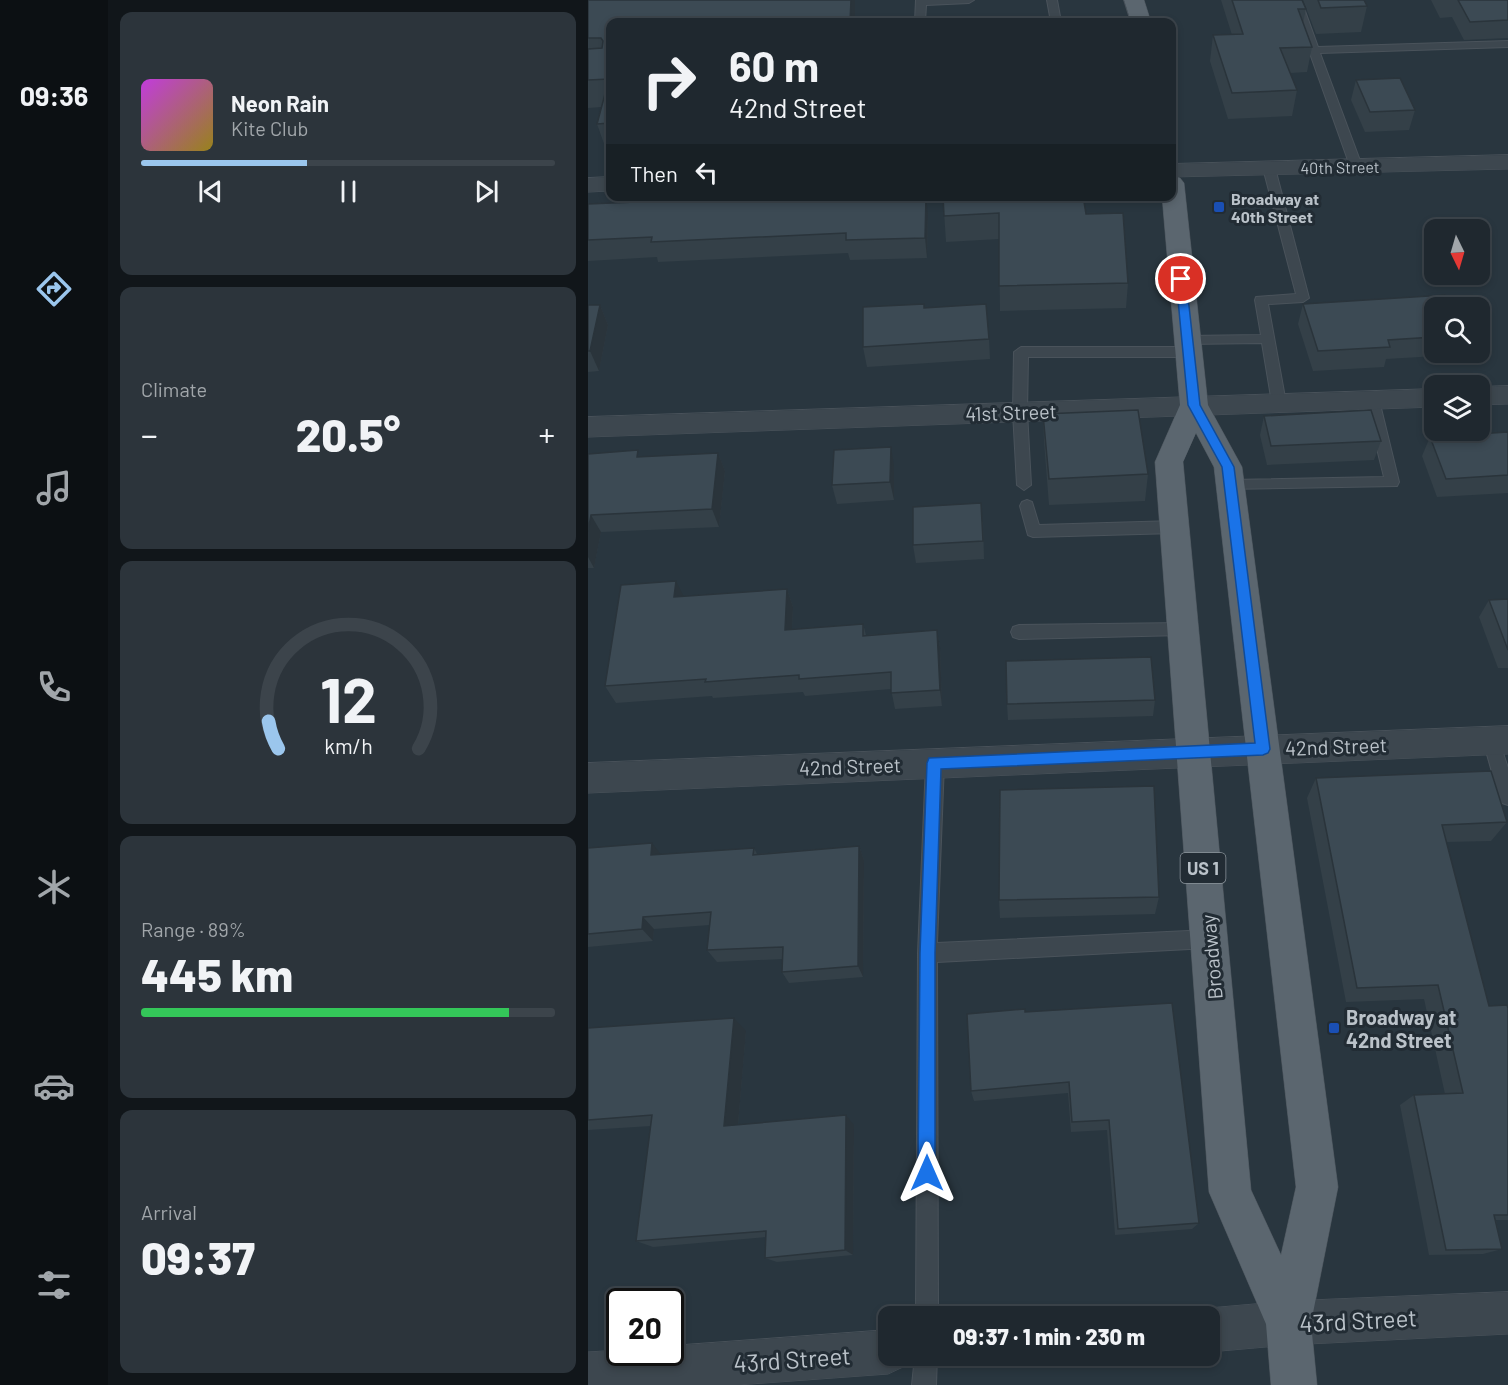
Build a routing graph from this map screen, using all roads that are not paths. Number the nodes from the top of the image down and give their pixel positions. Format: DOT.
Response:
graph roads {
  1 [pos="969,0"];
  2 [pos="1052,0"];
  3 [pos="1134,0"];
  4 [pos="1296,0"];
  5 [pos="921,1"];
  6 [pos="920,18"];
  7 [pos="1055,18"];
  8 [pos="1140,18"];
  9 [pos="1508,44"];
  10 [pos="1314,50"];
  11 [pos="1508,162"];
  12 [pos="1356,166"];
  13 [pos="1269,168"];
  14 [pos="1176,171"];
  15 [pos="606,184"];
  16 [pos="588,185"];
  17 [pos="1174,201"];
  18 [pos="1268,339"];
  19 [pos="1188,346"];
  20 [pos="1508,395"];
  21 [pos="1490,396"];
  22 [pos="1424,398"];
  23 [pos="1372,400"];
  24 [pos="1279,403"];
  25 [pos="1194,405"];
  26 [pos="1020,412"];
  27 [pos="588,427"];
  28 [pos="1024,485"];
  29 [pos="1230,485"];
  30 [pos="1027,506"];
  31 [pos="1175,527"];
  32 [pos="1183,629"];
  33 [pos="1019,632"];
  34 [pos="1500,740"];
  35 [pos="1263,749"];
  36 [pos="1194,752"];
  37 [pos="934,763"];
  38 [pos="588,778"];
  39 [pos="1508,797"];
  40 [pos="1209,939"];
  41 [pos="927,953"];
  42 [pos="927,1306"];
  43 [pos="1508,1313"];
  44 [pos="1288,1323"];
  45 [pos="1220,1329"];
  46 [pos="878,1353"];
  47 [pos="925,1366"];
  48 [pos="588,1374"];
  49 [pos="924,1385"];
  50 [pos="1294,1385"];
  1 -- 5 [label="lane"];
  2 -- 7 [label="lane"];
  3 -- 8 [label="main road"];
  4 -- 10 [label="lane"];
  5 -- 6 [label="lane"];
  9 -- 10 [label="lane"];
  10 -- 12 [label="lane"];
  11 -- 12 [label="street, 40th Street"];
  12 -- 13 [label="street, 40th Street"];
  13 -- 14 [label="street, 40th Street"];
  13 -- 18 [label="lane"];
  15 -- 16 [label="street"];
  17 -- 19 [label="main road, Broadway / US 1"];
  18 -- 19 [label="lane"];
  18 -- 24 [label="lane"];
  19 -- 25 [label="main road, Broadway / US 1"];
  19 -- 26 [label="lane"];
  20 -- 21 [label="street"];
  22 -- 23 [label="street, 41st Street"];
  23 -- 24 [label="street, 41st Street"];
  23 -- 29 [label="lane"];
  24 -- 25 [label="street, 41st Street"];
  25 -- 26 [label="street, 41st Street"];
  25 -- 29 [label="main road, Broadway / US 1"];
  25 -- 31 [label="main road, Broadway / US 1"];
  26 -- 27 [label="street, 41st Street"];
  26 -- 28 [label="lane"];
  29 -- 35 [label="main road, Broadway / US 1"];
  30 -- 31 [label="lane"];
  31 -- 32 [label="main road, Broadway / US 1"];
  32 -- 33 [label="lane"];
  32 -- 36 [label="main road, Broadway / US 1"];
  34 -- 35 [label="street, 42nd Street"];
  34 -- 39 [label="lane"];
  35 -- 36 [label="street, 42nd Street"];
  35 -- 44 [label="main road, Broadway / US 1"];
  36 -- 37 [label="street, 42nd Street"];
  36 -- 40 [label="main road, Broadway / US 1"];
  37 -- 38 [label="street, 42nd Street"];
  37 -- 41 [label="lane"];
  40 -- 41 [label="lane"];
  40 -- 44 [label="main road, Broadway / US 1"];
  41 -- 42 [label="lane"];
  43 -- 44 [label="street, 43rd Street"];
  44 -- 45 [label="street, 43rd Street"];
  44 -- 50 [label="main road, Broadway / US 1"];
  46 -- 48 [label="street, 43rd Street"];
  47 -- 49 [label="lane"];
}
